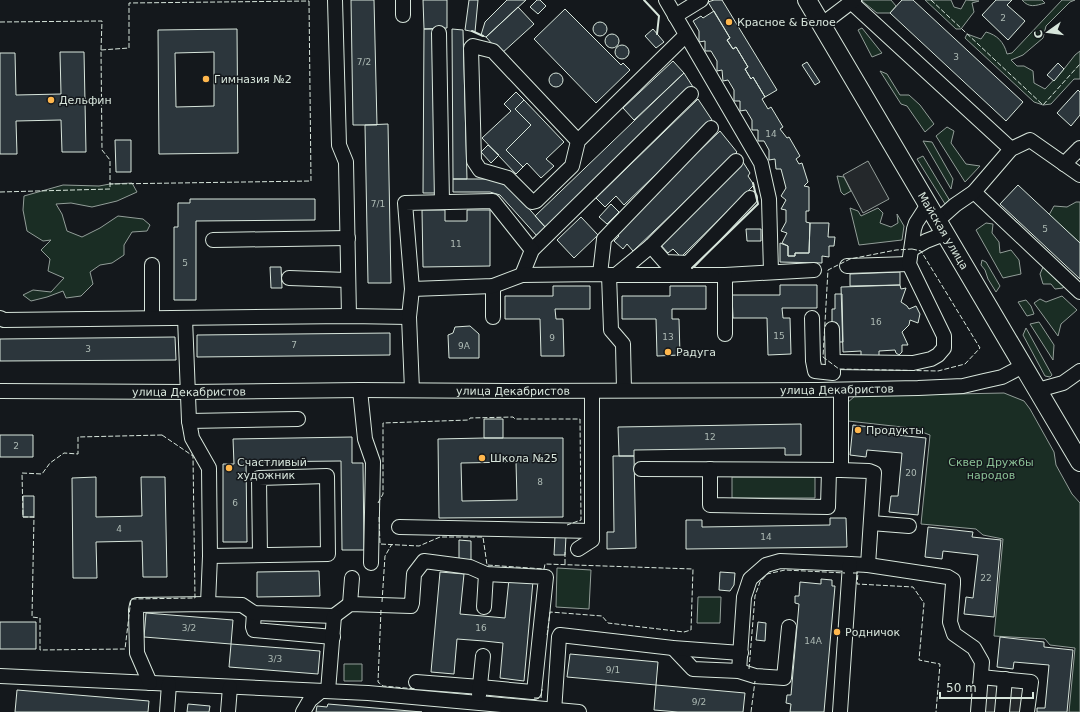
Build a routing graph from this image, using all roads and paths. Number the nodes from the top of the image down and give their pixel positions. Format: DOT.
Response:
graph roads {
  1 [pos="335,0"];
  2 [pos="403,0"];
  3 [pos="666,0"];
  4 [pos="701,0"];
  5 [pos="807,0"];
  6 [pos="852,1"];
  7 [pos="403,15"];
  8 [pos="675,16"];
  9 [pos="821,25"];
  10 [pos="439,33"];
  11 [pos="686,35"];
  12 [pos="691,94"];
  13 [pos="711,128"];
  14 [pos="578,141"];
  15 [pos="1080,148"];
  16 [pos="1011,149"];
  17 [pos="736,161"];
  18 [pos="1064,164"];
  19 [pos="1080,175"];
  20 [pos="974,192"];
  21 [pos="750,198"];
  22 [pos="442,202"];
  23 [pos="928,206"];
  24 [pos="940,227"];
  25 [pos="348,238"];
  26 [pos="213,240"];
  27 [pos="651,246"];
  28 [pos="912,249"];
  29 [pos="532,250"];
  30 [pos="909,264"];
  31 [pos="152,265"];
  32 [pos="847,266"];
  33 [pos="814,270"];
  34 [pos="771,272"];
  35 [pos="522,275"];
  36 [pos="608,275"];
  37 [pos="726,275"];
  38 [pos="289,278"];
  39 [pos="348,280"];
  40 [pos="492,286"];
  41 [pos="412,290"];
  42 [pos="1080,292"];
  43 [pos="349,316"];
  44 [pos="409,317"];
  45 [pos="493,317"];
  46 [pos="0,318"];
  47 [pos="152,318"];
  48 [pos="185,318"];
  49 [pos="812,318"];
  50 [pos="832,329"];
  51 [pos="725,334"];
  52 [pos="1023,366"];
  53 [pos="833,368"];
  54 [pos="1079,373"];
  55 [pos="360,390"];
  56 [pos="412,390"];
  57 [pos="592,390"];
  58 [pos="624,390"];
  59 [pos="836,390"];
  60 [pos="1038,390"];
  61 [pos="0,391"];
  62 [pos="188,392"];
  63 [pos="298,419"];
  64 [pos="189,421"];
  65 [pos="1080,462"];
  66 [pos="641,469"];
  67 [pos="710,469"];
  68 [pos="835,470"];
  69 [pos="871,523"];
  70 [pos="909,526"];
  71 [pos="399,527"];
  72 [pos="592,531"];
  73 [pos="578,549"];
  74 [pos="260,554"];
  75 [pos="210,556"];
  76 [pos="372,563"];
  77 [pos="850,564"];
  78 [pos="868,565"];
  79 [pos="486,574"];
  80 [pos="352,578"];
  81 [pos="208,604"];
  82 [pos="350,604"];
  83 [pos="484,607"];
  84 [pos="254,613"];
  85 [pos="334,616"];
  86 [pos="789,627"];
  87 [pos="332,637"];
  88 [pos="673,648"];
  89 [pos="741,653"];
  90 [pos="483,656"];
  91 [pos="739,671"];
  92 [pos="0,676"];
  93 [pos="981,677"];
  94 [pos="1005,680"];
  95 [pos="416,682"];
  96 [pos="150,683"];
  97 [pos="169,684"];
  98 [pos="230,687"];
  99 [pos="480,687"];
  100 [pos="325,691"];
  101 [pos="478,704"];
  102 [pos="554,711"];
  103 [pos="167,712"];
  104 [pos="228,712"];
  105 [pos="303,712"];
  106 [pos="579,712"];
  107 [pos="840,712"];
  108 [pos="978,712"];
  109 [pos="1002,712"];
  110 [pos="1027,712"];
  1 -- 25 [label="street"];
  2 -- 7 [label="street"];
  3 -- 8 [label="street"];
  4 -- 8 [label="street"];
  5 -- 9 [label="main road, Майская улица"];
  6 -- 9 [label="street"];
  6 -- 16 [label="street"];
  8 -- 11 [label="street"];
  9 -- 23 [label="main road, Майская улица"];
  10 -- 22 [label="street"];
  11 -- 14 [label="street"];
  11 -- 34 [label="street"];
  12 -- 29 [label="street"];
  13 -- 36 [label="street"];
  14 -- 14 [label="street"];
  15 -- 18 [label="street"];
  16 -- 18 [label="street"];
  16 -- 20 [label="street"];
  17 -- 27 [label="street"];
  18 -- 19 [label="street"];
  20 -- 24 [label="street"];
  20 -- 42 [label="street"];
  21 -- 27 [label="street"];
  22 -- 29 [label="street"];
  22 -- 41 [label="street"];
  23 -- 24 [label="main road, Майская улица"];
  23 -- 28 [label="street"];
  24 -- 28 [label="street"];
  24 -- 52 [label="main road, Майская улица"];
  25 -- 26 [label="street"];
  25 -- 39 [label="street"];
  27 -- 36 [label="street"];
  28 -- 30 [label="street"];
  29 -- 35 [label="street"];
  30 -- 32 [label="street"];
  30 -- 53 [label="street"];
  31 -- 47 [label="street"];
  33 -- 34 [label="street"];
  34 -- 37 [label="street"];
  35 -- 36 [label="street"];
  35 -- 40 [label="street"];
  36 -- 37 [label="street"];
  36 -- 58 [label="street"];
  37 -- 51 [label="street"];
  38 -- 39 [label="street"];
  39 -- 43 [label="street"];
  40 -- 41 [label="street"];
  40 -- 45 [label="street"];
  41 -- 44 [label="street"];
  43 -- 44 [label="street"];
  43 -- 48 [label="street"];
  44 -- 56 [label="street"];
  46 -- 47 [label="street"];
  47 -- 48 [label="street"];
  48 -- 62 [label="street"];
  49 -- 53 [label="street"];
  50 -- 53 [label="street"];
  52 -- 59 [label="street, улица Декабристов"];
  52 -- 60 [label="main road, Майская улица"];
  53 -- 59 [label="street"];
  54 -- 60 [label="street"];
  55 -- 56 [label="street, улица Декабристов"];
  55 -- 62 [label="street, улица Декабристов"];
  55 -- 76 [label="street"];
  56 -- 57 [label="street, улица Декабристов"];
  57 -- 58 [label="street, улица Декабристов"];
  57 -- 72 [label="street"];
  58 -- 59 [label="street, улица Декабристов"];
  59 -- 68 [label="street"];
  60 -- 65 [label="main road, Майская улица"];
  61 -- 62 [label="street, улица Декабристов"];
  62 -- 64 [label="street"];
  63 -- 64 [label="street"];
  64 -- 75 [label="street"];
  66 -- 67 [label="street"];
  67 -- 68 [label="street"];
  67 -- 68 [label="street"];
  68 -- 69 [label="street"];
  69 -- 70 [label="street"];
  69 -- 78 [label="street"];
  71 -- 72 [label="street"];
  72 -- 73 [label="street"];
  74 -- 74 [label="street"];
  74 -- 75 [label="street"];
  75 -- 81 [label="street"];
  77 -- 78 [label="street"];
  77 -- 89 [label="street"];
  77 -- 107 [label="street"];
  78 -- 93 [label="street"];
  79 -- 82 [label="street"];
  79 -- 83 [label="street"];
  79 -- 99 [label="street"];
  80 -- 82 [label="street"];
  81 -- 84 [label="street"];
  81 -- 96 [label="street"];
  82 -- 85 [label="street"];
  84 -- 85 [label="street"];
  84 -- 87 [label="street"];
  85 -- 87 [label="street"];
  86 -- 91 [label="street"];
  87 -- 100 [label="street"];
  88 -- 89 [label="street"];
  88 -- 91 [label="street"];
  88 -- 102 [label="street"];
  89 -- 91 [label="street"];
  90 -- 99 [label="street"];
  92 -- 96 [label="street"];
  93 -- 94 [label="street"];
  93 -- 108 [label="street"];
  94 -- 109 [label="street"];
  94 -- 110 [label="street"];
  95 -- 99 [label="street"];
  96 -- 97 [label="street"];
  97 -- 98 [label="street"];
  97 -- 103 [label="street"];
  98 -- 100 [label="street"];
  98 -- 104 [label="street"];
  99 -- 101 [label="street"];
  100 -- 101 [label="street"];
  100 -- 105 [label="street"];
  101 -- 102 [label="street"];
  102 -- 106 [label="street"];
}
